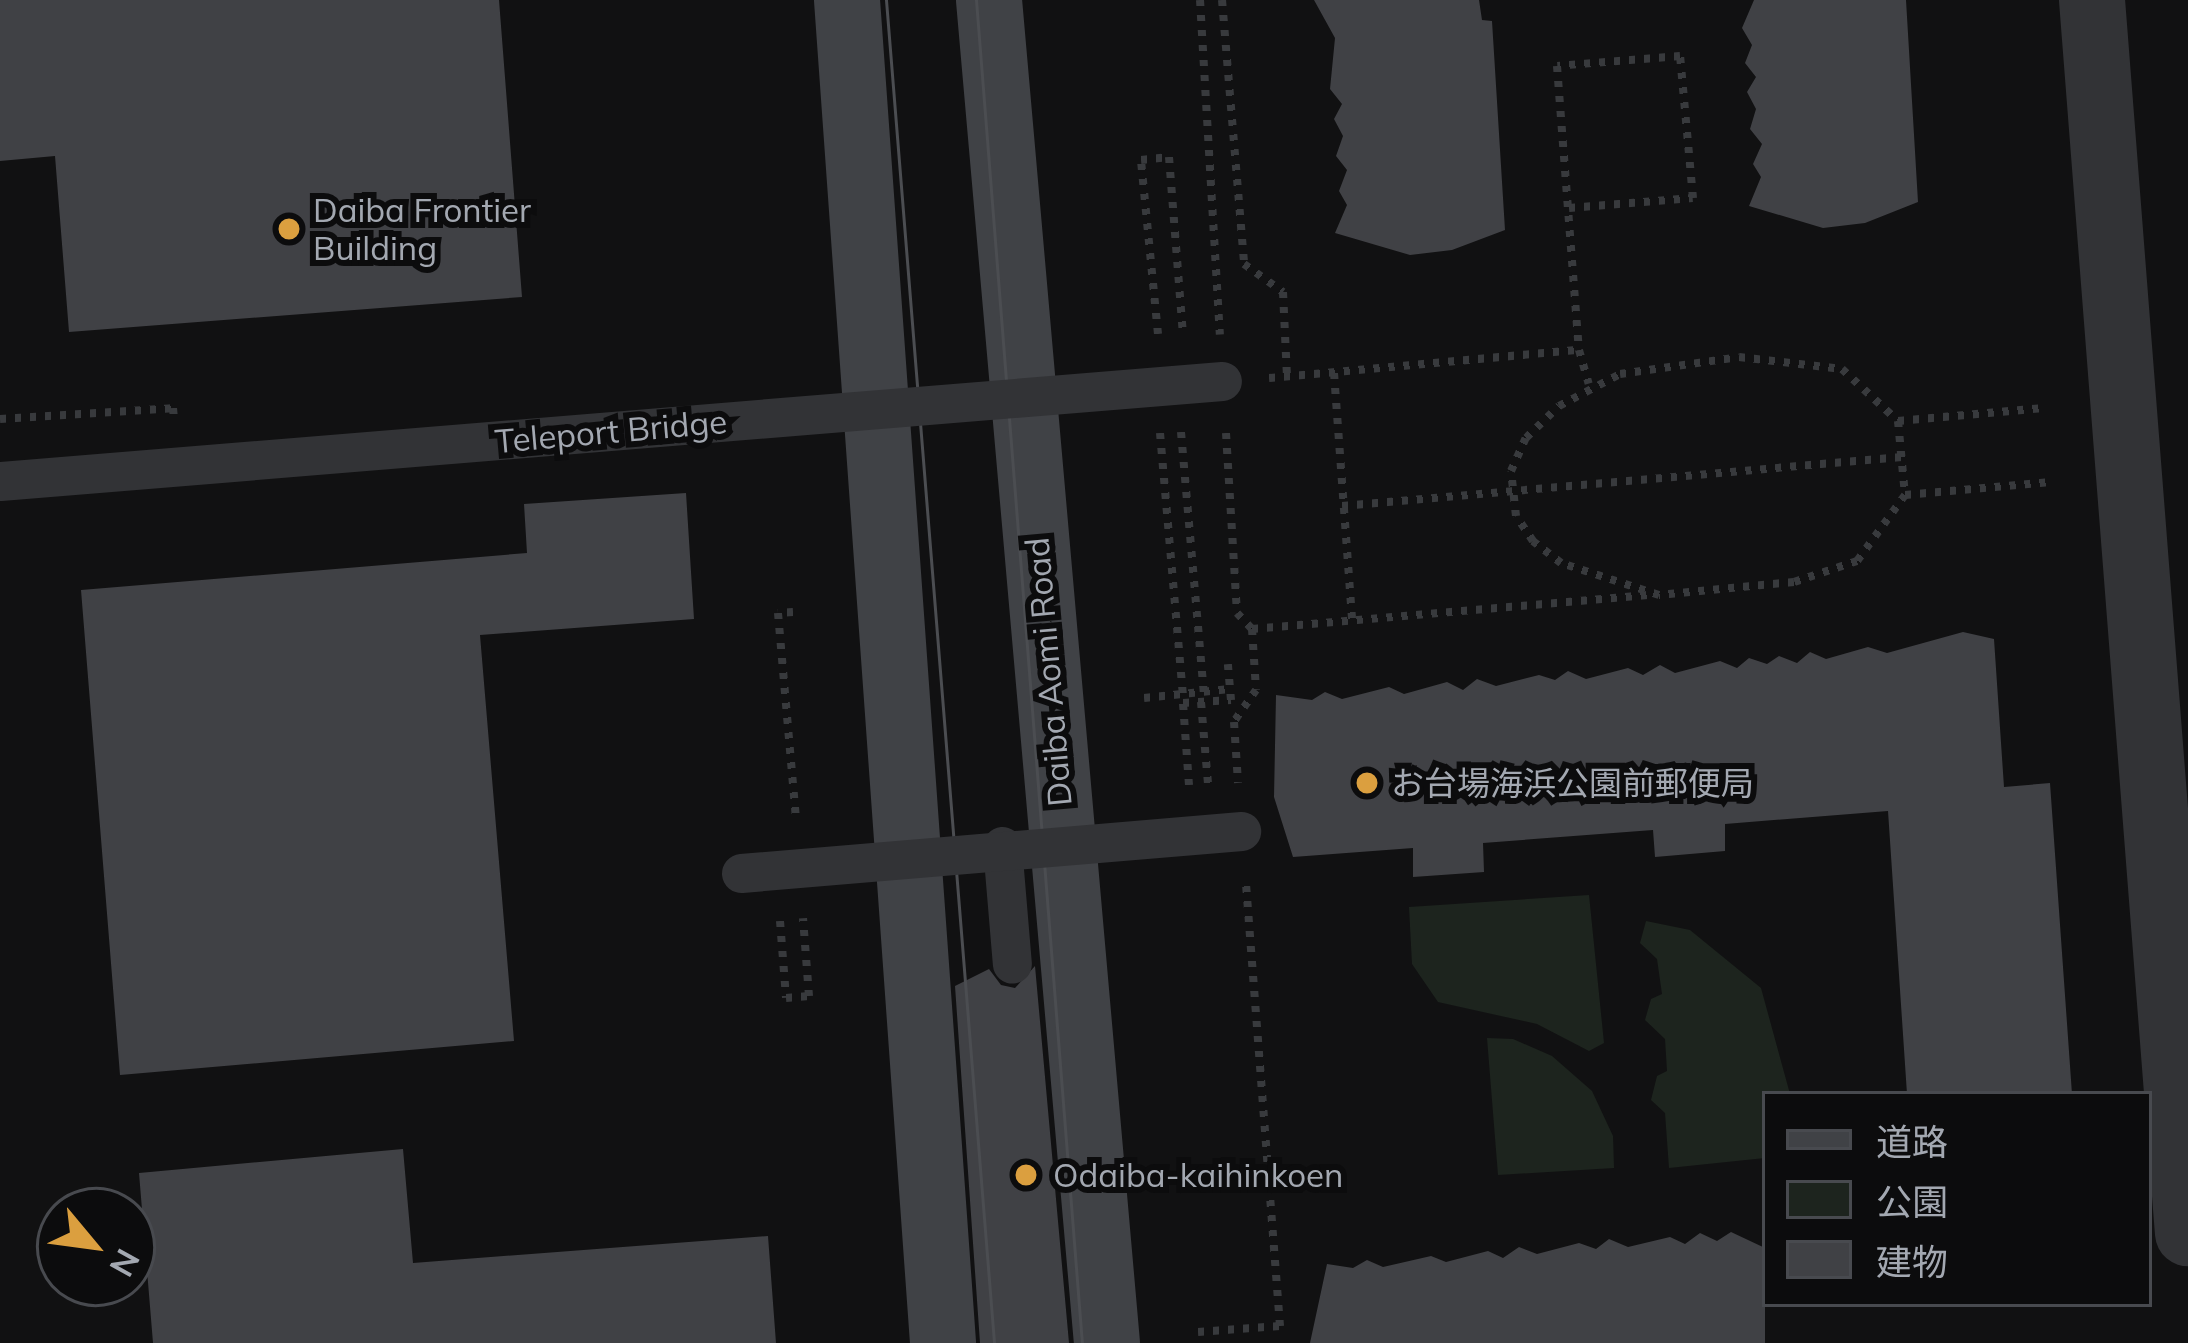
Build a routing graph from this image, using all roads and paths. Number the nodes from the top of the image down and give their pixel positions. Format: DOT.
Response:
graph roads {
  1 [pos="847,0"];
  2 [pos="989,0"];
  3 [pos="1222,0"];
  4 [pos="2092,0"];
  5 [pos="1569,208"];
  6 [pos="1158,334"];
  7 [pos="1579,350"];
  8 [pos="1334,373"];
  9 [pos="1186,384"];
  10 [pos="1589,384"];
  11 [pos="2044,408"];
  12 [pos="1898,421"];
  13 [pos="1902,457"];
  14 [pos="0,481"];
  15 [pos="2050,482"];
  16 [pos="1510,493"];
  17 [pos="1905,495"];
  18 [pos="1342,506"];
  19 [pos="1190,544"];
  20 [pos="1170,547"];
  21 [pos="1659,595"];
  22 [pos="793,612"];
  23 [pos="1352,620"];
  24 [pos="1252,629"];
  25 [pos="1183,695"];
  26 [pos="1144,698"];
  27 [pos="1202,698"];
  28 [pos="1234,722"];
  29 [pos="1189,793"];
  30 [pos="1226,832"];
  31 [pos="1002,846"];
  32 [pos="779,876"];
  33 [pos="1012,964"];
  34 [pos="2188,1233"];
  35 [pos="1198,1332"];
  36 [pos="943,1343"];
  37 [pos="1107,1343"];
  1 -- 36 [label="main road"];
  2 -- 37 [label="main road, Daiba Aomi Road"];
  3 -- 8 [label="path"];
  4 -- 34 [label="street"];
  5 -- 5 [label="path"];
  5 -- 7 [label="path"];
  6 -- 9 [label="path"];
  7 -- 8 [label="path"];
  7 -- 10 [label="path"];
  8 -- 18 [label="path"];
  9 -- 14 [label="street, Teleport Bridge, bridge"];
  9 -- 19 [label="path"];
  9 -- 20 [label="path"];
  10 -- 12 [label="path"];
  10 -- 16 [label="path"];
  11 -- 12 [label="path"];
  12 -- 13 [label="path"];
  13 -- 16 [label="path"];
  13 -- 17 [label="path"];
  15 -- 17 [label="path"];
  16 -- 18 [label="path"];
  16 -- 21 [label="path"];
  17 -- 21 [label="path"];
  18 -- 23 [label="path"];
  19 -- 20 [label="path"];
  19 -- 27 [label="path"];
  20 -- 25 [label="path"];
  21 -- 23 [label="path"];
  22 -- 32 [label="path"];
  23 -- 24 [label="path"];
  25 -- 26 [label="path"];
  25 -- 27 [label="path"];
  27 -- 28 [label="path"];
  27 -- 29 [label="path"];
  27 -- 30 [label="path"];
  30 -- 31 [label="street, bridge"];
  30 -- 35 [label="path"];
  31 -- 32 [label="street, bridge"];
  31 -- 33 [label="street"];
  32 -- 32 [label="path, bridge"];
}
